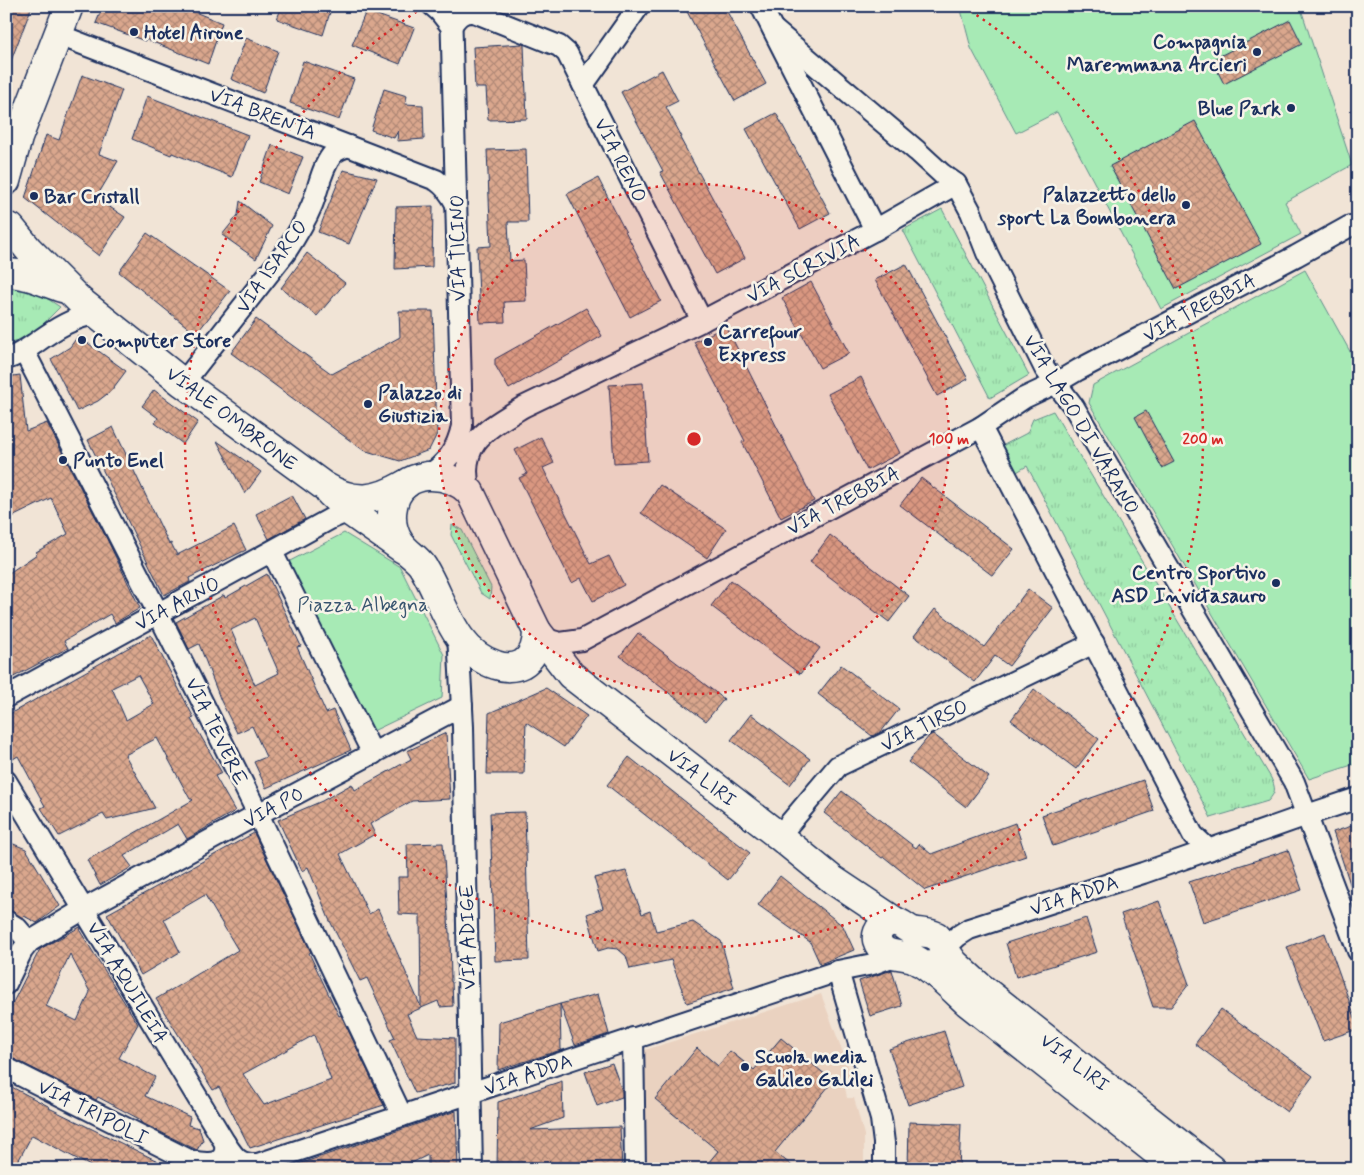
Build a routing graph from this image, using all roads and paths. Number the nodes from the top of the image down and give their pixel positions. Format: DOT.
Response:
graph roads {
  1 [pos="70,6"];
  2 [pos="433,6"];
  3 [pos="451,6"];
  4 [pos="639,6"];
  5 [pos="761,6"];
  6 [pos="451,26"];
  7 [pos="773,29"];
  8 [pos="59,35"];
  9 [pos="583,85"];
  10 [pos="10,142"];
  11 [pos="348,146"];
  12 [pos="6,181"];
  13 [pos="956,184"];
  14 [pos="456,204"];
  15 [pos="7,218"];
  16 [pos="1350,226"];
  17 [pos="875,230"];
  18 [pos="6,257"];
  19 [pos="6,273"];
  20 [pos="71,292"];
  21 [pos="98,314"];
  22 [pos="702,322"];
  23 [pos="15,355"];
  24 [pos="183,383"];
  25 [pos="1056,383"];
  26 [pos="462,414"];
  27 [pos="981,427"];
  28 [pos="488,430"];
  29 [pos="417,480"];
  30 [pos="324,486"];
  31 [pos="470,492"];
  32 [pos="349,512"];
  33 [pos="404,549"];
  34 [pos="272,552"];
  35 [pos="158,613"];
  36 [pos="458,634"];
  37 [pos="539,635"];
  38 [pos="1094,643"];
  39 [pos="517,666"];
  40 [pos="571,675"];
  41 [pos="6,697"];
  42 [pos="462,706"];
  43 [pos="373,754"];
  44 [pos="6,781"];
  45 [pos="1358,798"];
  46 [pos="258,814"];
  47 [pos="1307,815"];
  48 [pos="779,836"];
  49 [pos="1209,850"];
  50 [pos="84,909"];
  51 [pos="6,921"];
  52 [pos="886,928"];
  53 [pos="29,942"];
  54 [pos="944,949"];
  55 [pos="1358,951"];
  56 [pos="908,959"];
  57 [pos="838,971"];
  58 [pos="6,984"];
  59 [pos="633,1038"];
  60 [pos="6,1068"];
  61 [pos="470,1094"];
  62 [pos="402,1116"];
  63 [pos="225,1144"];
  64 [pos="200,1165"];
  65 [pos="257,1166"];
  66 [pos="472,1169"];
  67 [pos="635,1169"];
  68 [pos="884,1169"];
  69 [pos="1178,1169"];
  70 [pos="1211,1169"];
  1 -- 8 [label="main road"];
  2 -- 6 [label="street"];
  3 -- 6 [label="street, VIA TICINO"];
  4 -- 9 [label="street"];
  5 -- 7 [label="street, VIA LAGO DI VARANO"];
  6 -- 9 [label="street, VIA RENO"];
  6 -- 14 [label="street, VIA TICINO"];
  7 -- 13 [label="street, VIA LAGO DI VARANO"];
  7 -- 17 [label="street, VIA LAGO DI VARANO"];
  8 -- 10 [label="main road"];
  8 -- 11 [label="street, VIA BRENTA"];
  9 -- 22 [label="street, VIA RENO"];
  10 -- 12 [label="main road"];
  11 -- 14 [label="street, VIA BRENTA"];
  11 -- 24 [label="street, VIA ISARCO"];
  13 -- 17 [label="street, VIA SCRIVIA"];
  13 -- 25 [label="street, VIA LAGO DI VARANO"];
  14 -- 26 [label="street, VIA TICINO"];
  15 -- 18 [label="main road"];
  15 -- 20 [label="main road, VIALE OMBRONE"];
  16 -- 25 [label="street, VIA TREBBIA"];
  17 -- 22 [label="street, VIA SCRIVIA"];
  19 -- 20 [label="main road, VIALE OMBRONE"];
  20 -- 21 [label="main road, VIALE OMBRONE"];
  21 -- 23 [label="street"];
  21 -- 24 [label="main road, VIALE OMBRONE"];
  22 -- 28 [label="street, VIA SCRIVIA"];
  23 -- 35 [label="street, VIA TEVERE"];
  24 -- 30 [label="main road, VIALE OMBRONE"];
  25 -- 27 [label="street, VIA TREBBIA"];
  25 -- 47 [label="street, VIA LAGO DI VARANO"];
  26 -- 28 [label="street"];
  26 -- 29 [label="street, VIA TICINO"];
  27 -- 37 [label="street, VIA TREBBIA"];
  27 -- 38 [label="street"];
  28 -- 31 [label="street, VIA SCRIVIA"];
  29 -- 30 [label="main road, VIALE OMBRONE"];
  29 -- 31 [label="main road"];
  29 -- 33 [label="main road"];
  30 -- 32 [label="main road, VIALE OMBRONE"];
  31 -- 37 [label="main road, VIA LIRI"];
  32 -- 33 [label="main road, VIALE OMBRONE"];
  32 -- 34 [label="street, VIA ARNO"];
  33 -- 36 [label="main road, VIA LIRI"];
  34 -- 35 [label="street, VIA ARNO"];
  34 -- 43 [label="street"];
  35 -- 41 [label="street, VIA ARNO"];
  35 -- 46 [label="street, VIA TEVERE"];
  36 -- 39 [label="main road, VIA LIRI"];
  36 -- 42 [label="street, VIA ADIGE"];
  37 -- 39 [label="main road"];
  37 -- 40 [label="main road, VIA LIRI"];
  38 -- 48 [label="street, VIA TIRSO"];
  38 -- 49 [label="street"];
  39 -- 40 [label="main road, VIA LIRI"];
  40 -- 48 [label="main road, VIA LIRI"];
  42 -- 43 [label="street, VIA PO"];
  42 -- 61 [label="street, VIA ADIGE"];
  43 -- 46 [label="street, VIA PO"];
  44 -- 50 [label="street, VIA AQUILEIA"];
  45 -- 47 [label="street"];
  46 -- 50 [label="street, VIA PO"];
  46 -- 62 [label="street, VIA TEVERE"];
  47 -- 49 [label="street, VIA ADDA"];
  47 -- 55 [label="street, VIA LAGO DI VARANO"];
  48 -- 52 [label="main road, VIA LIRI"];
  49 -- 54 [label="street, VIA ADDA"];
  50 -- 53 [label="street, VIA PO"];
  50 -- 63 [label="street, VIA AQUILEIA"];
  51 -- 53 [label="street"];
  52 -- 54 [label="main road, VIA LIRI"];
  52 -- 56 [label="main road, VIA LIRI"];
  52 -- 57 [label="street, VIA ADDA"];
  53 -- 58 [label="street"];
  54 -- 56 [label="main road"];
  54 -- 70 [label="main road, VIA LIRI"];
  56 -- 57 [label="street, VIA ADDA"];
  56 -- 69 [label="main road, VIA LIRI"];
  57 -- 59 [label="street, VIA ADDA"];
  57 -- 68 [label="street"];
  59 -- 61 [label="street, VIA ADDA"];
  59 -- 67 [label="street"];
  60 -- 64 [label="street, VIA TRIPOLI"];
  61 -- 62 [label="street, VIA ADDA"];
  61 -- 66 [label="street, VIA ADIGE"];
  62 -- 65 [label="street, VIA ADDA"];
  63 -- 64 [label="street"];
  63 -- 65 [label="street, VIA ADDA"];
}
